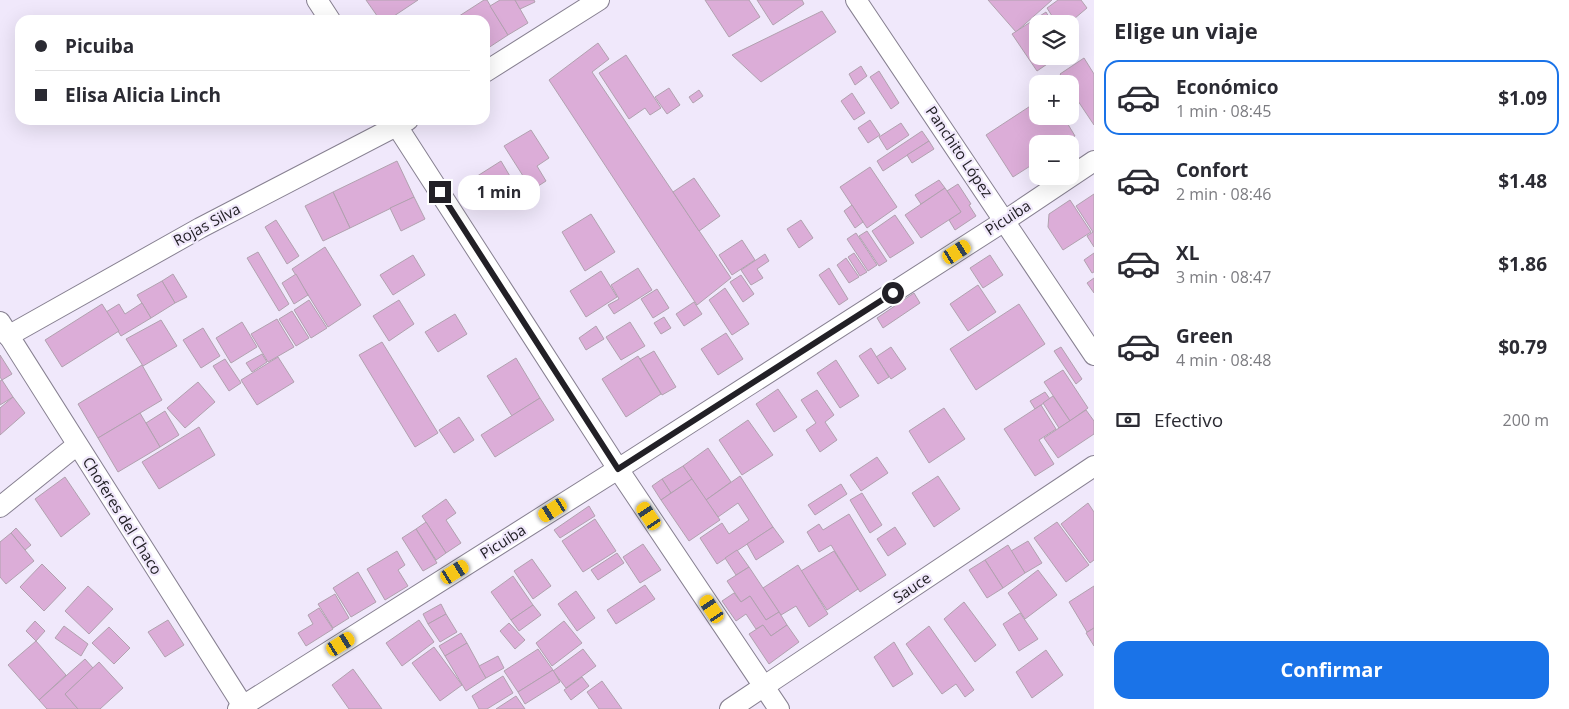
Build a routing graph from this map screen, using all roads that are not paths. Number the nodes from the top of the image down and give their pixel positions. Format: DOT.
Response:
graph roads {
  1 [pos="317,0"];
  2 [pos="599,0"];
  3 [pos="856,0"];
  4 [pos="327,15"];
  5 [pos="490,69"];
  6 [pos="394,125"];
  7 [pos="402,125"];
  8 [pos="1094,160"];
  9 [pos="1006,220"];
  10 [pos="4,329"];
  11 [pos="1094,355"];
  12 [pos="77,445"];
  13 [pos="1094,466"];
  14 [pos="618,469"];
  15 [pos="0,506"];
  16 [pos="764,687"];
  17 [pos="242,708"];
  18 [pos="730,709"];
  19 [pos="779,709"];
  1 -- 4 [label="street"];
  2 -- 5 [label="street"];
  3 -- 9 [label="street, Panchito López"];
  6 -- 10 [label="street, Rojas Silva"];
  7 -- 14 [label="street"];
  8 -- 9 [label="street, Picuiba"];
  9 -- 11 [label="street, Panchito López"];
  9 -- 14 [label="street, Picuiba"];
  10 -- 12 [label="street, Choferes del Chaco"];
  12 -- 15 [label="street"];
  12 -- 17 [label="street, Choferes del Chaco"];
  13 -- 16 [label="street, Sauce"];
  14 -- 16 [label="street"];
  14 -- 17 [label="street, Picuiba"];
  16 -- 18 [label="street, Sauce"];
  16 -- 19 [label="street"];
}
